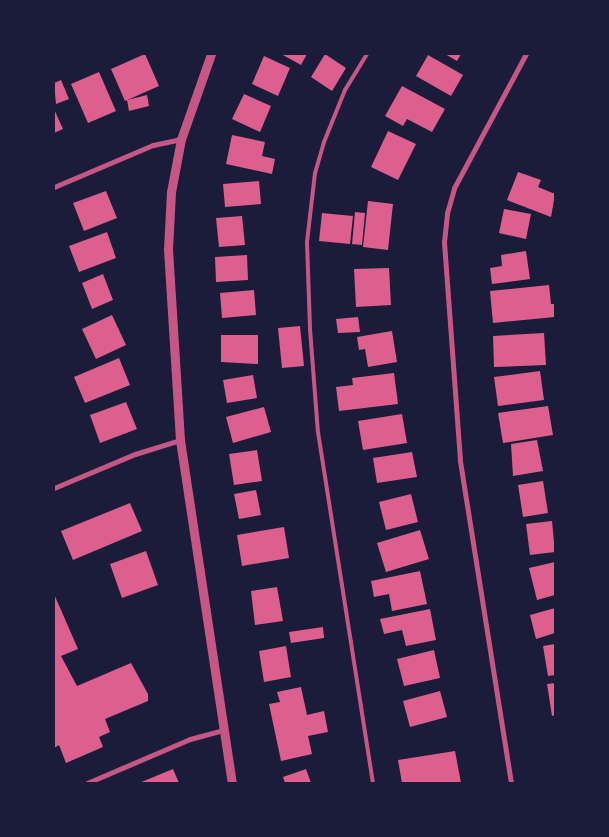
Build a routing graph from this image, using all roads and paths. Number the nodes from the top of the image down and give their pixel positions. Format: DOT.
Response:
graph roads {
  1 [pos="211,54"];
  2 [pos="367,54"];
  3 [pos="526,54"];
  4 [pos="181,138"];
  5 [pos="54,187"];
  6 [pos="180,440"];
  7 [pos="54,488"];
  8 [pos="223,730"];
  9 [pos="87,783"];
  10 [pos="232,783"];
  11 [pos="373,783"];
  12 [pos="511,783"];
  1 -- 4 [label="street"];
  2 -- 11 [label="lane"];
  3 -- 12 [label="street"];
  4 -- 5 [label="street"];
  4 -- 6 [label="street"];
  6 -- 7 [label="street"];
  6 -- 8 [label="street"];
  8 -- 9 [label="street"];
  8 -- 10 [label="street"];
}
